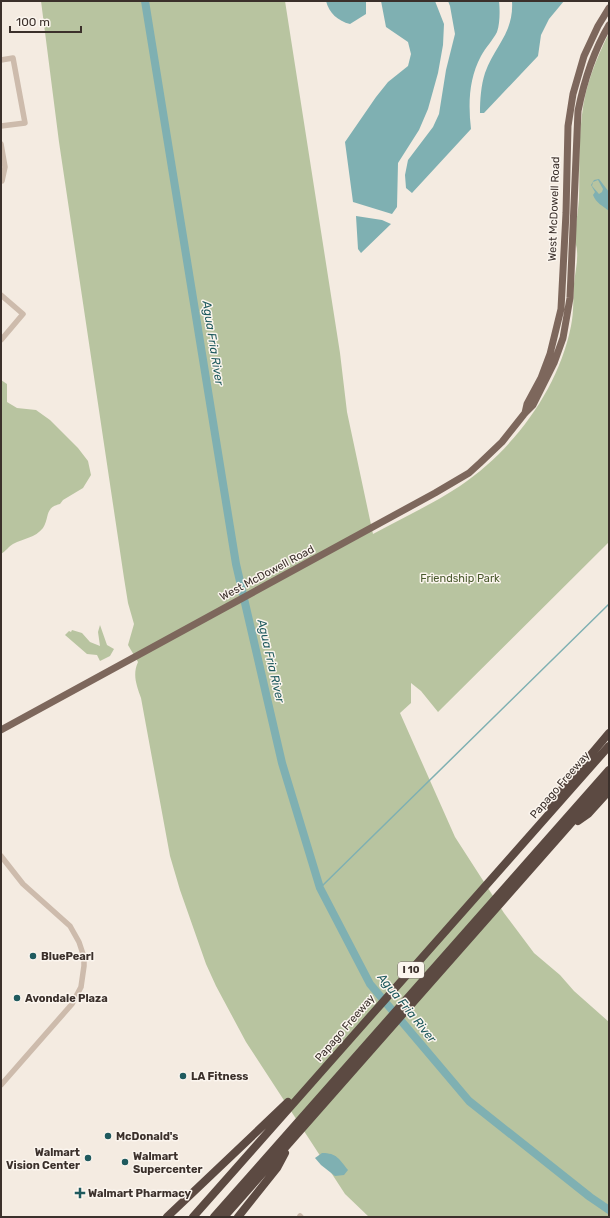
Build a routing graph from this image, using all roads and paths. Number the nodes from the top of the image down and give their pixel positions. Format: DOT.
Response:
graph roads {
  1 [pos="609,8"];
  2 [pos="609,25"];
  3 [pos="1,60"];
  4 [pos="1,126"];
  5 [pos="1,144"];
  6 [pos="2,181"];
  7 [pos="1,295"];
  8 [pos="1,340"];
  9 [pos="525,412"];
  10 [pos="1,730"];
  11 [pos="609,733"];
  12 [pos="609,746"];
  13 [pos="609,770"];
  14 [pos="609,780"];
  15 [pos="609,791"];
  16 [pos="546,818"];
  17 [pos="567,828"];
  18 [pos="1,856"];
  19 [pos="512,885"];
  20 [pos="1,1085"];
  21 [pos="277,1117"];
  22 [pos="289,1137"];
  23 [pos="167,1217"];
  24 [pos="193,1217"];
  25 [pos="214,1217"];
  26 [pos="224,1217"];
  27 [pos="238,1217"];
  1 -- 9 [label="main road, West McDowell Road"];
  2 -- 9 [label="main road, West McDowell Road"];
  3 -- 4 [label="street"];
  5 -- 6 [label="street"];
  7 -- 8 [label="street"];
  9 -- 10 [label="main road, West McDowell Road"];
  11 -- 16 [label="highway"];
  12 -- 16 [label="highway, Papago Freeway / I 10"];
  13 -- 19 [label="highway"];
  14 -- 17 [label="highway, I 10"];
  15 -- 17 [label="highway"];
  16 -- 21 [label="highway, Papago Freeway / I 10"];
  17 -- 19 [label="highway, I 10"];
  18 -- 20 [label="street"];
  19 -- 22 [label="highway, I 10"];
  21 -- 23 [label="highway"];
  21 -- 24 [label="highway, Papago Freeway / I 10"];
  22 -- 25 [label="highway"];
  22 -- 26 [label="highway, I 10"];
  22 -- 27 [label="highway"];
}
